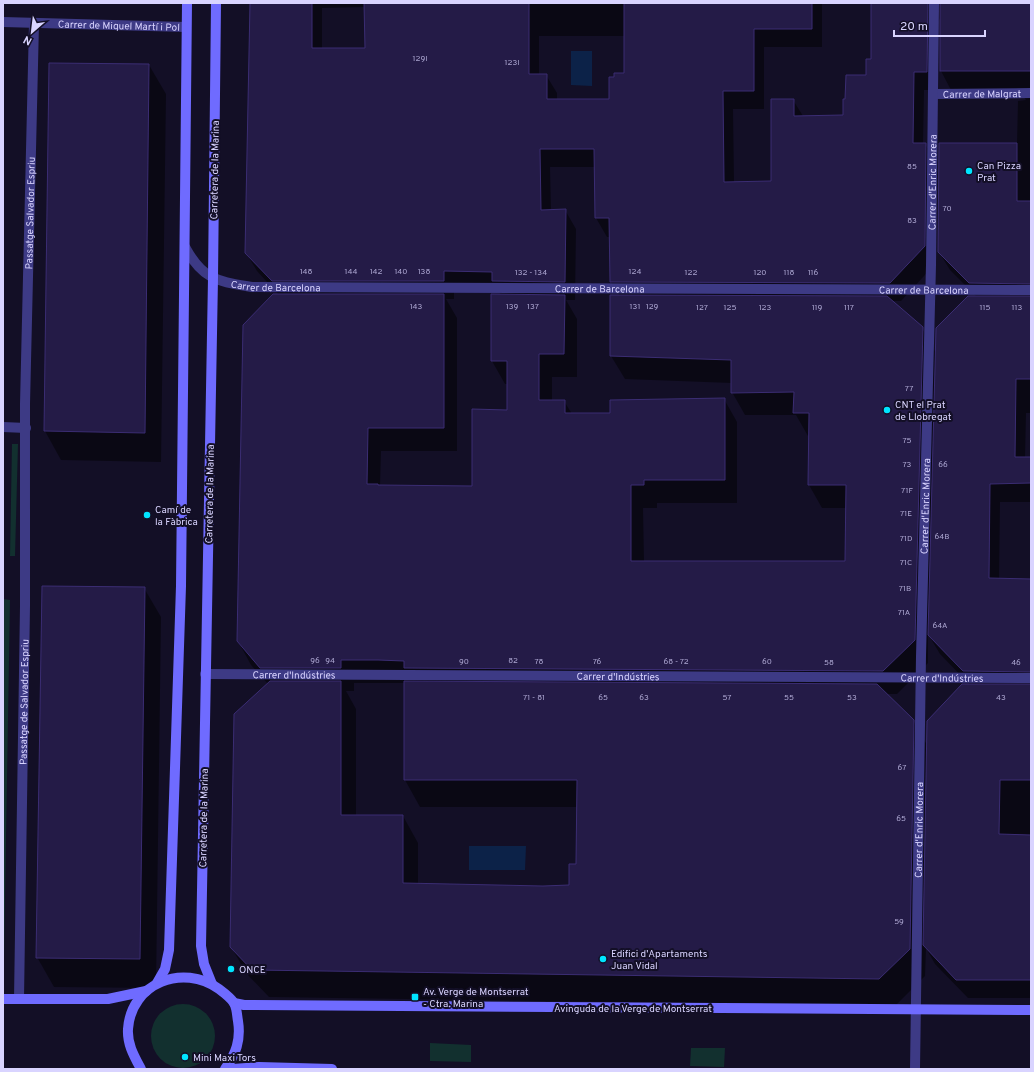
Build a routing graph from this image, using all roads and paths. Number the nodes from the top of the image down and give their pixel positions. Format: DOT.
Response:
graph roads {
  1 [pos="186,3"];
  2 [pos="216,3"];
  3 [pos="934,3"];
  4 [pos="3,22"];
  5 [pos="34,23"];
  6 [pos="186,27"];
  7 [pos="1031,93"];
  8 [pos="934,94"];
  9 [pos="185,247"];
  10 [pos="213,278"];
  11 [pos="930,290"];
  12 [pos="1031,290"];
  13 [pos="25,404"];
  14 [pos="3,427"];
  15 [pos="26,428"];
  16 [pos="205,674"];
  17 [pos="920,677"];
  18 [pos="1031,678"];
  19 [pos="157,983"];
  20 [pos="212,984"];
  21 [pos="146,991"];
  22 [pos="3,999"];
  23 [pos="19,999"];
  24 [pos="234,1003"];
  25 [pos="915,1009"];
  26 [pos="1031,1010"];
  27 [pos="140,1069"];
  28 [pos="225,1069"];
  29 [pos="233,1069"];
  30 [pos="332,1069"];
  31 [pos="915,1069"];
  1 -- 6 [label="street"];
  2 -- 10 [label="street, Carretera de la Marina"];
  3 -- 8 [label="street, Carrer d'Enric Morera"];
  4 -- 5 [label="street, Carrer de Miquel Martí i Pol"];
  5 -- 6 [label="street, Carrer de Miquel Martí i Pol"];
  5 -- 13 [label="street, Passatge Salvador Espriu"];
  6 -- 9 [label="street"];
  7 -- 8 [label="street, Carrer de Malgrat"];
  8 -- 11 [label="street, Carrer d'Enric Morera"];
  9 -- 10 [label="street, Carrer de Barcelona"];
  9 -- 19 [label="street"];
  10 -- 11 [label="street, Carrer de Barcelona"];
  10 -- 16 [label="street, Carretera de la Marina"];
  11 -- 12 [label="street, Carrer de Barcelona"];
  11 -- 17 [label="street, Carrer d'Enric Morera"];
  13 -- 15 [label="street, Passatge de Salvador Espriu"];
  14 -- 15 [label="street"];
  15 -- 23 [label="street, Passatge de Salvador Espriu"];
  16 -- 17 [label="street, Carrer d'Indústries"];
  16 -- 20 [label="street, Carretera de la Marina"];
  17 -- 18 [label="street, Carrer d'Indústries"];
  17 -- 25 [label="street, Carrer d'Enric Morera"];
  19 -- 20 [label="street"];
  19 -- 21 [label="street"];
  20 -- 24 [label="street"];
  21 -- 23 [label="street"];
  21 -- 27 [label="street"];
  22 -- 23 [label="street"];
  24 -- 25 [label="street, Avinguda de la Verge de Montserrat"];
  24 -- 28 [label="street"];
  25 -- 26 [label="street, Avinguda de la Verge de Montserrat"];
  25 -- 31 [label="street, Carrer d'Enric Morera"];
  29 -- 30 [label="street"];
}
